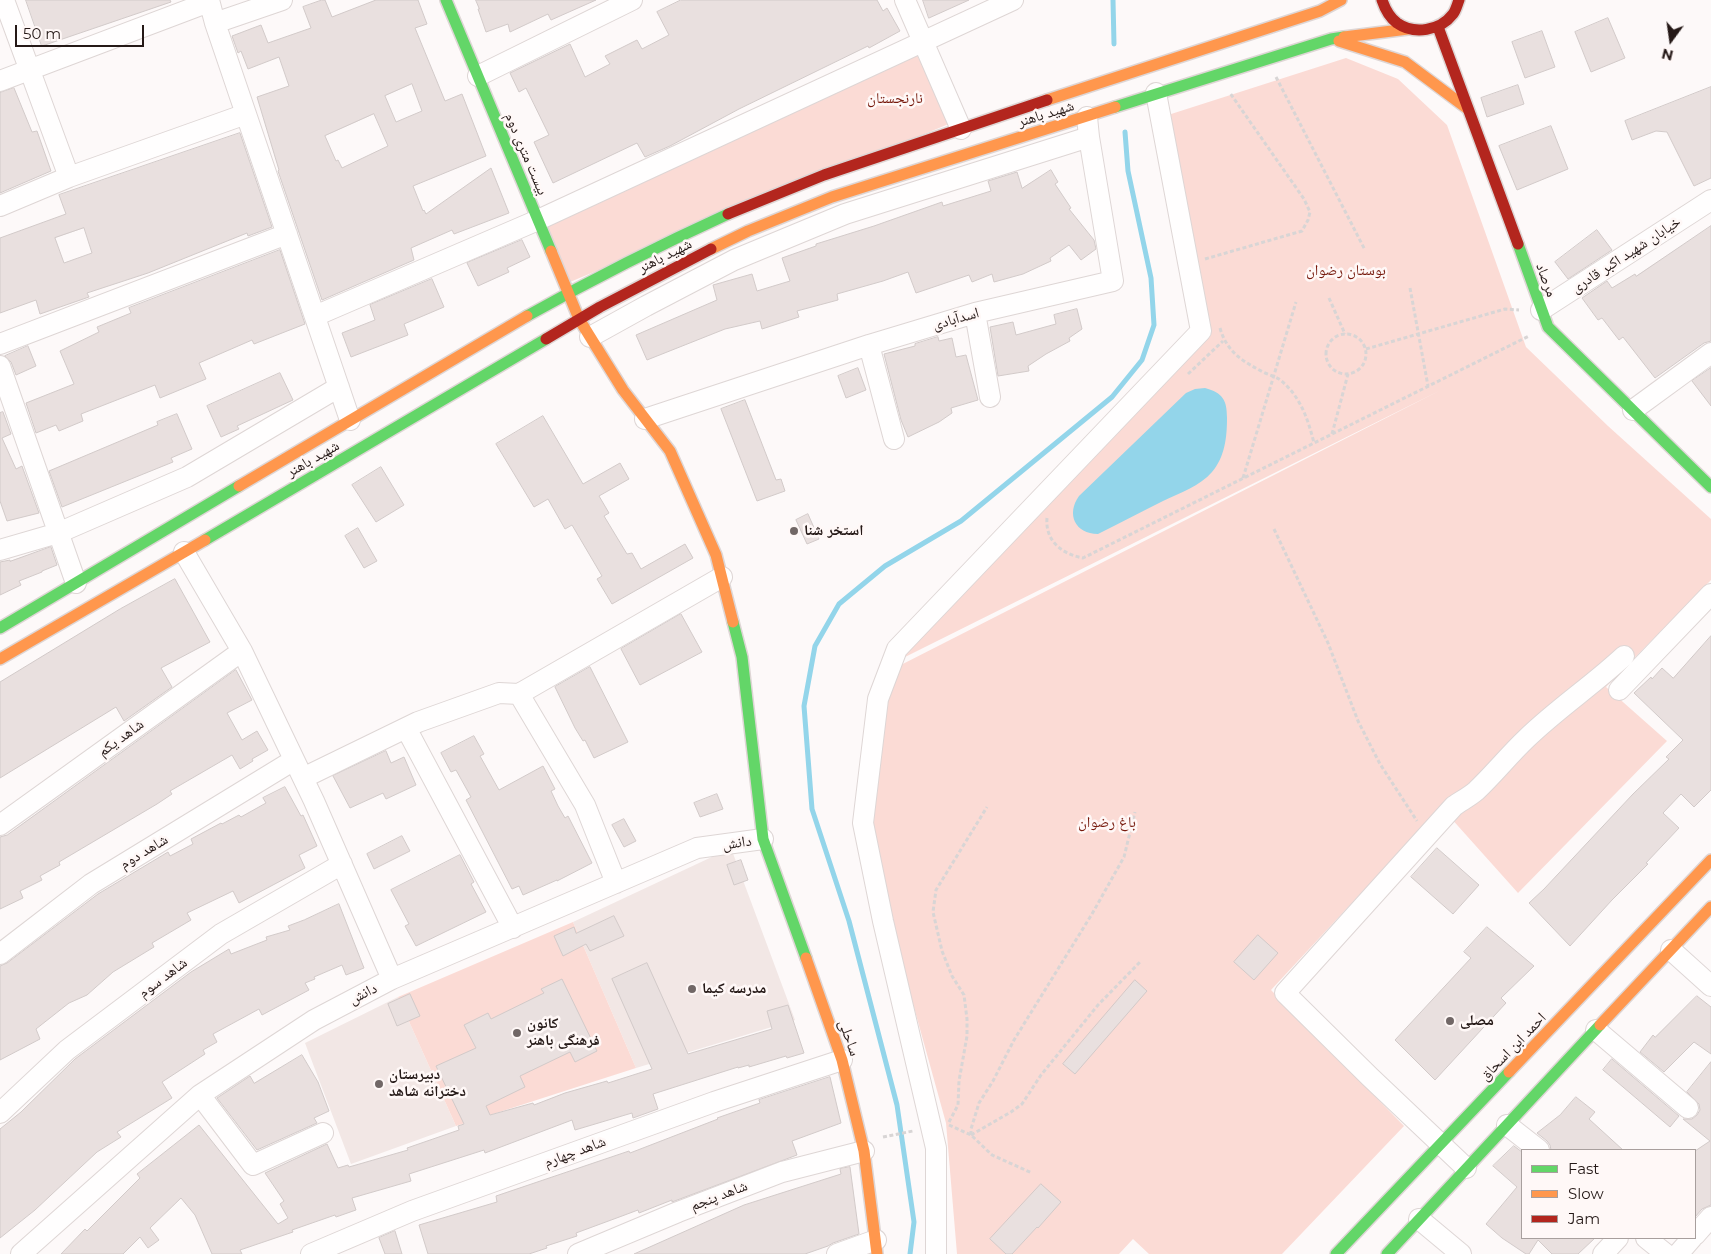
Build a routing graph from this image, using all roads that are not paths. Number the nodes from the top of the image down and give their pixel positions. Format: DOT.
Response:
graph roads {
  1 [pos="4,0"];
  2 [pos="282,0"];
  3 [pos="446,0"];
  4 [pos="632,0"];
  5 [pos="905,0"];
  6 [pos="1013,0"];
  7 [pos="1328,0"];
  8 [pos="1341,0"];
  9 [pos="1382,0"];
  10 [pos="209,1"];
  11 [pos="1462,1"];
  12 [pos="1320,11"];
  13 [pos="215,23"];
  14 [pos="1438,28"];
  15 [pos="1408,29"];
  16 [pos="1330,39"];
  17 [pos="923,42"];
  18 [pos="30,69"];
  19 [pos="478,76"];
  20 [pos="0,81"];
  21 [pos="1156,93"];
  22 [pos="1468,110"];
  23 [pos="246,114"];
  24 [pos="1086,117"];
  25 [pos="961,129"];
  26 [pos="1088,137"];
  27 [pos="69,177"];
  28 [pos="1711,200"];
  29 [pos="0,206"];
  30 [pos="538,220"];
  31 [pos="287,234"];
  32 [pos="568,293"];
  33 [pos="975,313"];
  34 [pos="315,316"];
  35 [pos="579,319"];
  36 [pos="1544,319"];
  37 [pos="590,337"];
  38 [pos="0,344"];
  39 [pos="868,345"];
  40 [pos="1711,353"];
  41 [pos="0,366"];
  42 [pos="339,387"];
  43 [pos="990,397"];
  44 [pos="1633,410"];
  45 [pos="645,419"];
  46 [pos="350,420"];
  47 [pos="894,439"];
  48 [pos="1711,487"];
  49 [pos="58,533"];
  50 [pos="0,550"];
  51 [pos="184,552"];
  52 [pos="722,577"];
  53 [pos="76,583"];
  54 [pos="1711,594"];
  55 [pos="0,628"];
  56 [pos="242,651"];
  57 [pos="1624,656"];
  58 [pos="0,659"];
  59 [pos="1619,690"];
  60 [pos="519,694"];
  61 [pos="406,728"];
  62 [pos="294,760"];
  63 [pos="303,778"];
  64 [pos="0,826"];
  65 [pos="763,839"];
  66 [pos="1711,860"];
  67 [pos="342,864"];
  68 [pos="616,883"];
  69 [pos="1711,907"];
  70 [pos="513,928"];
  71 [pos="1671,950"];
  72 [pos="0,954"];
  73 [pos="392,979"];
  74 [pos="1711,986"];
  75 [pos="1596,1030"];
  76 [pos="842,1060"];
  77 [pos="200,1095"];
  78 [pos="1688,1108"];
  79 [pos="0,1113"];
  80 [pos="1507,1125"];
  81 [pos="323,1133"];
  82 [pos="871,1145"];
  83 [pos="1440,1145"];
  84 [pos="1538,1149"];
  85 [pos="1466,1168"];
  86 [pos="1711,1217"];
  87 [pos="1419,1219"];
  88 [pos="1696,1234"];
  89 [pos="1617,1239"];
  90 [pos="1647,1239"];
  91 [pos="1691,1239"];
  92 [pos="877,1247"];
  93 [pos="21,1254"];
  94 [pos="311,1254"];
  95 [pos="578,1254"];
  96 [pos="837,1254"];
  97 [pos="936,1254"];
  98 [pos="1336,1254"];
  99 [pos="1387,1254"];
  100 [pos="1461,1254"];
  101 [pos="1603,1254"];
  102 [pos="1666,1254"];
  103 [pos="1678,1254"];
  1 -- 18 [label="street"];
  2 -- 13 [label="street"];
  3 -- 19 [label="main road, بیست متری دوم"];
  4 -- 19 [label="street"];
  5 -- 17 [label="street"];
  6 -- 17 [label="street"];
  7 -- 12 [label="main road"];
  8 -- 12 [label="main road, شهید باهنر"];
  9 -- 15 [label="main road"];
  10 -- 13 [label="street"];
  10 -- 18 [label="street"];
  11 -- 14 [label="main road"];
  12 -- 25 [label="main road, شهید باهنر"];
  13 -- 23 [label="street"];
  14 -- 15 [label="main road, شهید باهنر"];
  14 -- 22 [label="main road, مرصاد"];
  15 -- 16 [label="main road, شهید باهنر"];
  16 -- 21 [label="main road, شهید باهنر"];
  16 -- 22 [label="main road"];
  17 -- 25 [label="street"];
  17 -- 30 [label="street"];
  18 -- 20 [label="street"];
  18 -- 27 [label="street"];
  19 -- 30 [label="main road, بیست متری دوم"];
  21 -- 24 [label="main road, شهید باهنر"];
  21 -- 97 [label="street"];
  22 -- 36 [label="main road, مرصاد"];
  23 -- 27 [label="street"];
  23 -- 31 [label="street"];
  24 -- 26 [label="street, اسدآبادی"];
  24 -- 35 [label="main road, شهید باهنر"];
  25 -- 32 [label="main road, شهید باهنر"];
  26 -- 33 [label="street, اسدآبادی"];
  26 -- 37 [label="street"];
  27 -- 29 [label="street"];
  28 -- 36 [label="street, خیابان شهید اکبر قادری"];
  30 -- 32 [label="main road, بیست متری دوم"];
  30 -- 34 [label="street"];
  31 -- 34 [label="street"];
  31 -- 38 [label="street"];
  32 -- 35 [label="main road, بیست متری دوم"];
  32 -- 46 [label="main road, شهید باهنر"];
  33 -- 39 [label="street, اسدآبادی"];
  33 -- 43 [label="street"];
  34 -- 42 [label="street"];
  35 -- 37 [label="main road, بیست متری دوم"];
  35 -- 51 [label="main road, شهید باهنر"];
  36 -- 44 [label="main road, مرصاد"];
  37 -- 45 [label="main road, بیست متری دوم"];
  39 -- 45 [label="street, اسدآبادی"];
  39 -- 47 [label="street"];
  40 -- 44 [label="street"];
  41 -- 49 [label="street"];
  42 -- 46 [label="street"];
  42 -- 49 [label="street"];
  44 -- 48 [label="main road, مرصاد"];
  45 -- 52 [label="main road, بیست متری دوم"];
  46 -- 53 [label="main road, شهید باهنر"];
  49 -- 50 [label="street"];
  49 -- 53 [label="street"];
  51 -- 56 [label="street"];
  51 -- 58 [label="main road, شهید باهنر"];
  52 -- 60 [label="street"];
  52 -- 65 [label="main road, ساحلی"];
  53 -- 55 [label="main road, شهید باهنر"];
  54 -- 59 [label="street"];
  56 -- 62 [label="street"];
  56 -- 64 [label="street, شاهد یکم"];
  57 -- 83 [label="street"];
  60 -- 61 [label="street"];
  60 -- 68 [label="street"];
  61 -- 63 [label="street"];
  61 -- 70 [label="street"];
  62 -- 63 [label="street"];
  62 -- 72 [label="street, شاهد دوم"];
  63 -- 67 [label="street"];
  65 -- 68 [label="street, دانش"];
  65 -- 76 [label="main road, ساحلی"];
  66 -- 83 [label="main road, احمد ابن اسحاق"];
  67 -- 73 [label="street"];
  67 -- 79 [label="street, شاهد سوم"];
  68 -- 70 [label="street, دانش"];
  69 -- 71 [label="main road"];
  70 -- 73 [label="street, دانش"];
  71 -- 74 [label="street"];
  71 -- 75 [label="main road"];
  73 -- 77 [label="street, دانش"];
  75 -- 78 [label="street"];
  75 -- 80 [label="main road"];
  76 -- 82 [label="main road, ساحلی"];
  76 -- 94 [label="street, شاهد چهارم"];
  77 -- 81 [label="street"];
  77 -- 93 [label="street, دانش"];
  80 -- 84 [label="street"];
  80 -- 85 [label="main road"];
  82 -- 92 [label="main road, ساحلی"];
  82 -- 95 [label="street, شاهد پنجم"];
  83 -- 85 [label="street"];
  83 -- 98 [label="main road, احمد ابن اسحاق"];
  85 -- 87 [label="main road"];
  86 -- 88 [label="street"];
  87 -- 99 [label="main road"];
  87 -- 100 [label="street"];
  89 -- 101 [label="street"];
  90 -- 102 [label="street"];
  91 -- 103 [label="street"];
  92 -- 96 [label="street"];
}
